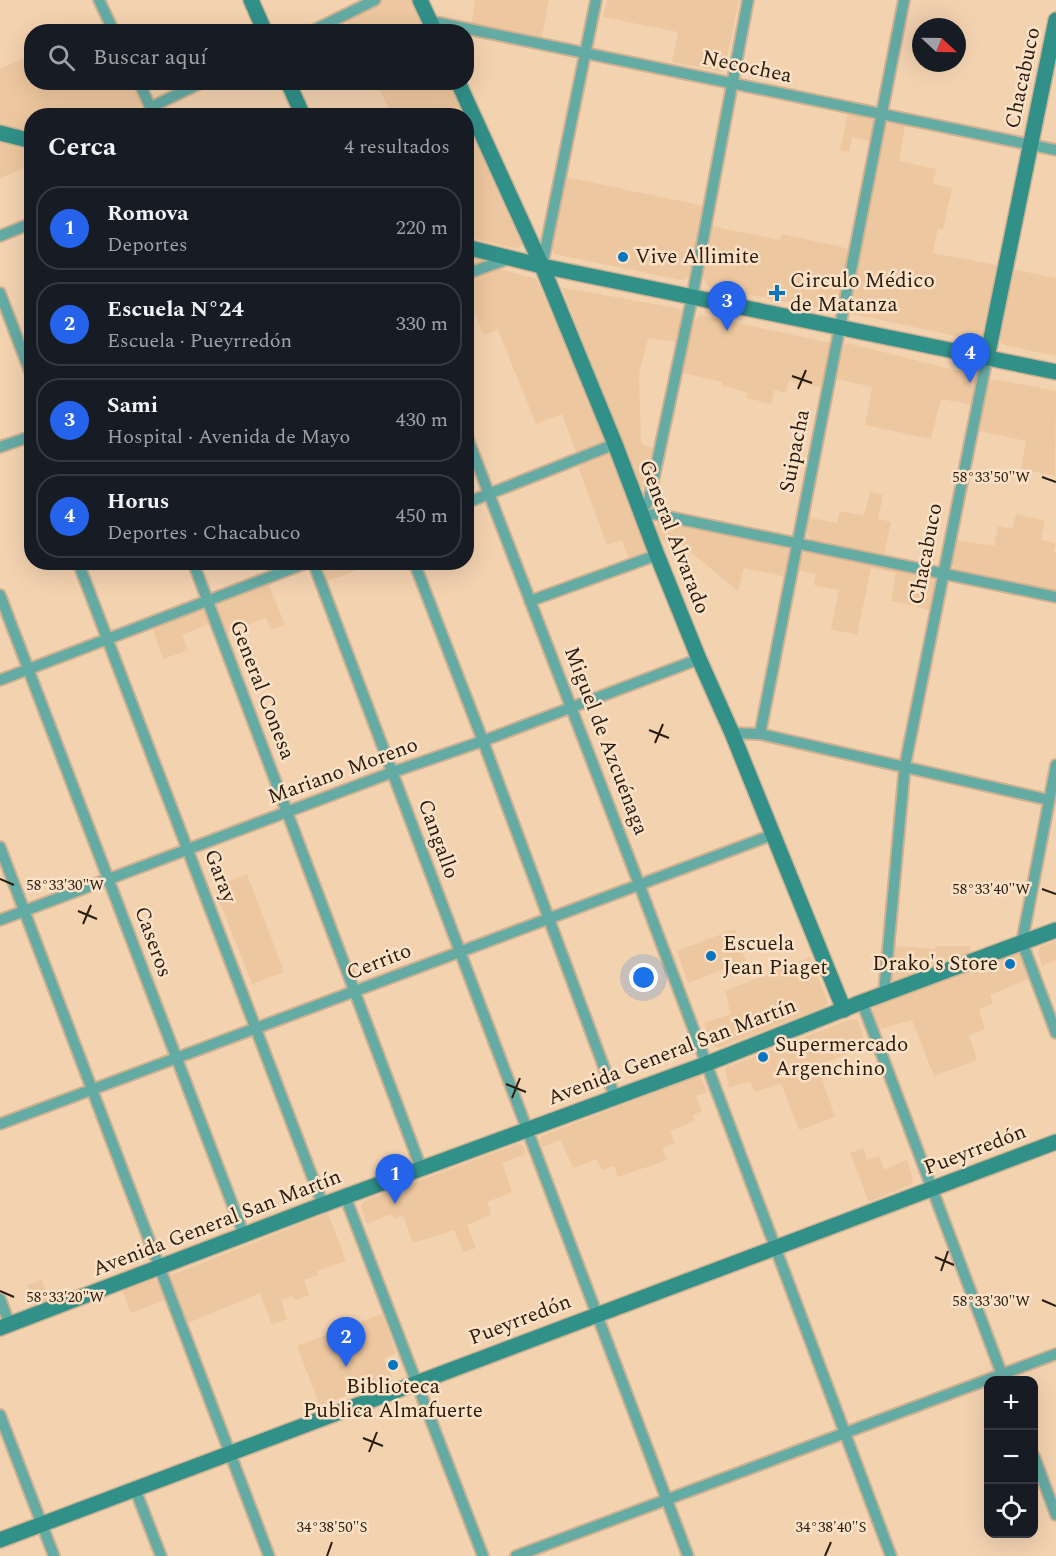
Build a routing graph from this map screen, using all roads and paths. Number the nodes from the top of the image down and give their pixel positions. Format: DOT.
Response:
graph roads {
  1 [pos="99,0"];
  2 [pos="251,0"];
  3 [pos="375,0"];
  4 [pos="420,0"];
  5 [pos="596,0"];
  6 [pos="748,0"];
  7 [pos="904,0"];
  8 [pos="1056,20"];
  9 [pos="110,24"];
  10 [pos="262,24"];
  11 [pos="326,24"];
  12 [pos="431,24"];
  13 [pos="474,33"];
  14 [pos="586,53"];
  15 [pos="732,84"];
  16 [pos="143,90"];
  17 [pos="189,90"];
  18 [pos="292,90"];
  19 [pos="462,90"];
  20 [pos="151,108"];
  21 [pos="157,108"];
  22 [pos="299,108"];
  23 [pos="470,108"];
  24 [pos="882,115"];
  25 [pos="474,117"];
  26 [pos="0,133"];
  27 [pos="24,139"];
  28 [pos="1030,144"];
  29 [pos="1056,150"];
  30 [pos="24,226"];
  31 [pos="0,236"];
  32 [pos="474,249"];
  33 [pos="511,258"];
  34 [pos="542,266"];
  35 [pos="474,271"];
  36 [pos="0,294"];
  37 [pos="692,298"];
  38 [pos="840,327"];
  39 [pos="24,356"];
  40 [pos="987,358"];
  41 [pos="1056,372"];
  42 [pos="24,438"];
  43 [pos="615,444"];
  44 [pos="0,447"];
  45 [pos="474,455"];
  46 [pos="489,494"];
  47 [pos="474,500"];
  48 [pos="640,512"];
  49 [pos="797,543"];
  50 [pos="657,555"];
  51 [pos="81,570"];
  52 [pos="196,570"];
  53 [pos="289,570"];
  54 [pos="314,570"];
  55 [pos="417,570"];
  56 [pos="943,573"];
  57 [pos="0,595"];
  58 [pos="1056,597"];
  59 [pos="207,600"];
  60 [pos="530,601"];
  61 [pos="107,639"];
  62 [pos="699,659"];
  63 [pos="29,670"];
  64 [pos="0,680"];
  65 [pos="570,708"];
  66 [pos="732,733"];
  67 [pos="760,734"];
  68 [pos="483,741"];
  69 [pos="904,765"];
  70 [pos="1056,765"];
  71 [pos="393,772"];
  72 [pos="1049,800"];
  73 [pos="287,813"];
  74 [pos="772,835"];
  75 [pos="0,847"];
  76 [pos="189,849"];
  77 [pos="109,879"];
  78 [pos="639,884"];
  79 [pos="25,911"];
  80 [pos="549,918"];
  81 [pos="0,920"];
  82 [pos="1056,930"];
  83 [pos="1022,942"];
  84 [pos="459,951"];
  85 [pos="356,992"];
  86 [pos="884,994"];
  87 [pos="862,1002"];
  88 [pos="844,1010"];
  89 [pos="257,1027"];
  90 [pos="1056,1033"];
  91 [pos="176,1058"];
  92 [pos="706,1064"];
  93 [pos="92,1089"];
  94 [pos="615,1097"];
  95 [pos="0,1125"];
  96 [pos="527,1129"];
  97 [pos="1056,1142"];
  98 [pos="421,1168"];
  99 [pos="933,1188"];
  100 [pos="345,1196"];
  101 [pos="323,1205"];
  102 [pos="244,1235"];
  103 [pos="774,1247"];
  104 [pos="160,1269"];
  105 [pos="0,1299"];
  106 [pos="597,1314"];
  107 [pos="5,1327"];
  108 [pos="1056,1354"];
  109 [pos="1002,1376"];
  110 [pos="1007,1376"];
  111 [pos="415,1382"];
  112 [pos="984,1385"];
  113 [pos="0,1415"];
  114 [pos="844,1434"];
  115 [pos="229,1453"];
  116 [pos="1038,1467"];
  117 [pos="135,1489"];
  118 [pos="667,1500"];
  119 [pos="1056,1515"];
  120 [pos="42,1524"];
  121 [pos="0,1540"];
  122 [pos="54,1556"];
  123 [pos="161,1556"];
  124 [pos="269,1556"];
  125 [pos="483,1556"];
  126 [pos="516,1556"];
  127 [pos="688,1556"];
  128 [pos="891,1556"];
  1 -- 9 [label="street"];
  2 -- 10 [label="street"];
  3 -- 11 [label="street"];
  4 -- 12 [label="street"];
  5 -- 14 [label="street"];
  6 -- 15 [label="street"];
  7 -- 24 [label="street, Suipacha"];
  8 -- 28 [label="street, Chacabuco"];
  13 -- 14 [label="street, Necochea"];
  14 -- 15 [label="street, Necochea"];
  14 -- 34 [label="street"];
  15 -- 24 [label="street, Necochea"];
  15 -- 37 [label="street"];
  16 -- 20 [label="street"];
  17 -- 21 [label="street"];
  18 -- 22 [label="street"];
  19 -- 23 [label="street, General Alvarado"];
  24 -- 28 [label="street, Necochea"];
  24 -- 38 [label="street, Suipacha"];
  25 -- 34 [label="street, General Alvarado"];
  26 -- 27 [label="street"];
  28 -- 29 [label="street, Necochea"];
  28 -- 40 [label="street, Chacabuco"];
  30 -- 31 [label="street"];
  32 -- 33 [label="street"];
  33 -- 34 [label="street"];
  33 -- 35 [label="street"];
  34 -- 37 [label="street"];
  34 -- 43 [label="street, General Alvarado"];
  36 -- 39 [label="street"];
  37 -- 38 [label="street"];
  37 -- 48 [label="street"];
  38 -- 40 [label="street"];
  38 -- 49 [label="street, Suipacha"];
  40 -- 41 [label="street"];
  40 -- 56 [label="street, Chacabuco"];
  42 -- 44 [label="street"];
  43 -- 46 [label="street"];
  43 -- 48 [label="street, General Alvarado"];
  45 -- 46 [label="street, Miguel de Azcuénaga"];
  46 -- 47 [label="street"];
  46 -- 60 [label="street, Miguel de Azcuénaga"];
  48 -- 49 [label="street"];
  48 -- 50 [label="street, General Alvarado"];
  49 -- 56 [label="street"];
  49 -- 67 [label="street, Suipacha"];
  50 -- 60 [label="street"];
  50 -- 62 [label="street, General Alvarado"];
  51 -- 61 [label="street, Garay"];
  52 -- 59 [label="street, General Conesa"];
  53 -- 59 [label="street"];
  54 -- 71 [label="street, Cangallo"];
  55 -- 68 [label="street"];
  56 -- 58 [label="street"];
  56 -- 69 [label="street, Chacabuco"];
  57 -- 63 [label="street, Caseros"];
  59 -- 61 [label="street"];
  59 -- 73 [label="street, General Conesa"];
  60 -- 65 [label="street, Miguel de Azcuénaga"];
  61 -- 63 [label="street"];
  61 -- 76 [label="street, Garay"];
  62 -- 65 [label="street, Mariano Moreno"];
  62 -- 66 [label="street, General Alvarado"];
  63 -- 64 [label="street"];
  63 -- 77 [label="street, Caseros"];
  65 -- 68 [label="street, Mariano Moreno"];
  65 -- 78 [label="street, Miguel de Azcuénaga"];
  66 -- 67 [label="street"];
  66 -- 74 [label="street, General Alvarado"];
  67 -- 69 [label="street"];
  68 -- 71 [label="street, Mariano Moreno"];
  68 -- 80 [label="street"];
  69 -- 72 [label="street"];
  69 -- 86 [label="street, Chacabuco"];
  70 -- 72 [label="street"];
  71 -- 73 [label="street, Mariano Moreno"];
  71 -- 84 [label="street, Cangallo"];
  72 -- 83 [label="street"];
  73 -- 76 [label="street, Mariano Moreno"];
  73 -- 85 [label="street, General Conesa"];
  74 -- 78 [label="street, Cerrito"];
  74 -- 88 [label="street, General Alvarado"];
  75 -- 79 [label="street"];
  76 -- 77 [label="street, Mariano Moreno"];
  76 -- 89 [label="street, Garay"];
  77 -- 79 [label="street, Mariano Moreno"];
  77 -- 91 [label="street, Caseros"];
  78 -- 80 [label="street, Cerrito"];
  78 -- 92 [label="street, Miguel de Azcuénaga"];
  79 -- 81 [label="street, Mariano Moreno"];
  79 -- 93 [label="street"];
  80 -- 84 [label="street, Cerrito"];
  80 -- 94 [label="street"];
  82 -- 83 [label="street, Avenida General San Martín"];
  83 -- 86 [label="street, Avenida General San Martín"];
  83 -- 90 [label="street"];
  84 -- 85 [label="street, Cerrito"];
  84 -- 96 [label="street, Cangallo"];
  85 -- 89 [label="street, Cerrito"];
  85 -- 98 [label="street, General Conesa"];
  86 -- 87 [label="street, Avenida General San Martín"];
  87 -- 88 [label="street, Avenida General San Martín"];
  87 -- 99 [label="street"];
  88 -- 92 [label="street, Avenida General San Martín"];
  89 -- 91 [label="street, Cerrito"];
  89 -- 101 [label="street, Garay"];
  91 -- 93 [label="street, Cerrito"];
  91 -- 102 [label="street, Caseros"];
  92 -- 94 [label="street, Avenida General San Martín"];
  92 -- 103 [label="street, Miguel de Azcuénaga"];
  93 -- 95 [label="street, Cerrito"];
  93 -- 104 [label="street"];
  94 -- 96 [label="street, Avenida General San Martín"];
  96 -- 98 [label="street, Avenida General San Martín"];
  96 -- 106 [label="street, Cangallo"];
  97 -- 99 [label="street, Pueyrredón"];
  98 -- 100 [label="street, Avenida General San Martín"];
  99 -- 103 [label="street, Pueyrredón"];
  99 -- 109 [label="street"];
  100 -- 101 [label="street, Avenida General San Martín"];
  100 -- 111 [label="street"];
  101 -- 102 [label="street, Avenida General San Martín"];
  102 -- 104 [label="street, Avenida General San Martín"];
  103 -- 106 [label="street, Pueyrredón"];
  103 -- 114 [label="street, Miguel de Azcuénaga"];
  104 -- 107 [label="street, Avenida General San Martín"];
  104 -- 115 [label="street"];
  105 -- 107 [label="street"];
  106 -- 111 [label="street, Pueyrredón"];
  106 -- 118 [label="street, Cangallo"];
  108 -- 110 [label="street"];
  111 -- 115 [label="street, Pueyrredón"];
  111 -- 125 [label="street"];
  112 -- 114 [label="street"];
  113 -- 120 [label="street"];
  114 -- 118 [label="street"];
  114 -- 128 [label="street, Miguel de Azcuénaga"];
  115 -- 117 [label="street, Pueyrredón"];
  115 -- 124 [label="street"];
  116 -- 119 [label="street"];
  117 -- 120 [label="street, Pueyrredón"];
  117 -- 123 [label="street"];
  118 -- 126 [label="street"];
  118 -- 127 [label="street, Cangallo"];
  120 -- 121 [label="street, Pueyrredón"];
  120 -- 122 [label="street"];
}
